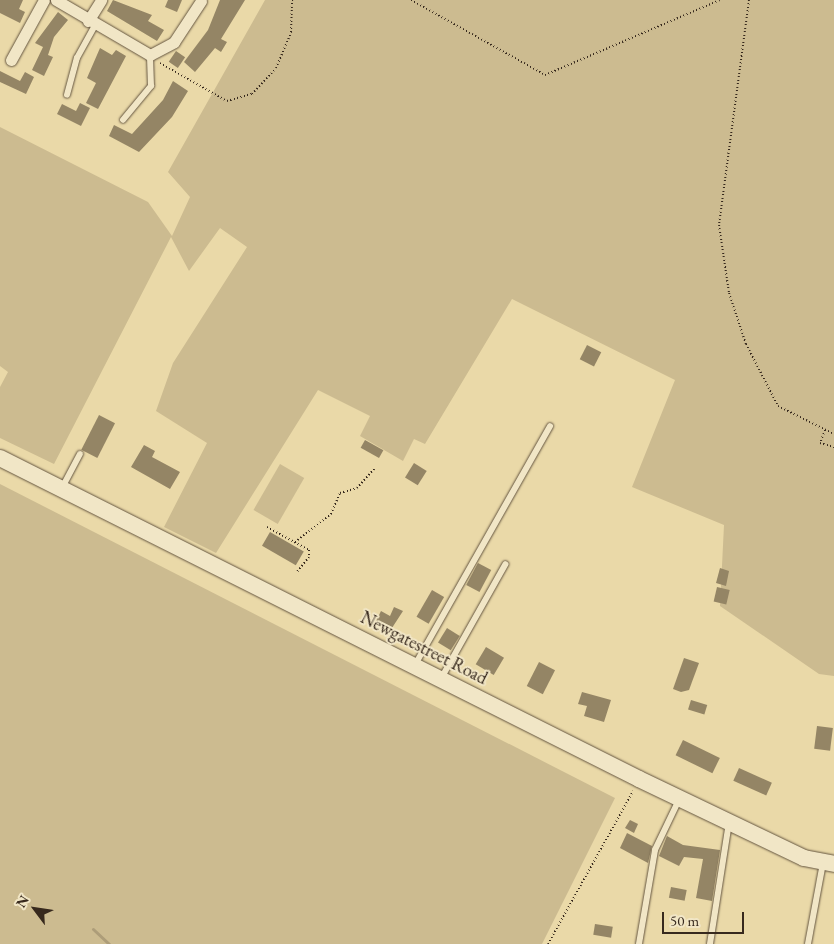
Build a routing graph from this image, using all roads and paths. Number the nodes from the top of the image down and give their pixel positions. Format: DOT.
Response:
graph roads {
  1 [pos="44,0"];
  2 [pos="56,0"];
  3 [pos="101,0"];
  4 [pos="292,0"];
  5 [pos="411,0"];
  6 [pos="720,0"];
  7 [pos="749,0"];
  8 [pos="201,1"];
  9 [pos="92,23"];
  10 [pos="150,55"];
  11 [pos="11,60"];
  12 [pos="67,95"];
  13 [pos="123,120"];
  14 [pos="550,426"];
  15 [pos="826,430"];
  16 [pos="834,434"];
  17 [pos="834,447"];
  18 [pos="80,454"];
  19 [pos="0,458"];
  20 [pos="375,468"];
  21 [pos="62,488"];
  22 [pos="267,527"];
  23 [pos="295,542"];
  24 [pos="505,565"];
  25 [pos="297,572"];
  26 [pos="414,665"];
  27 [pos="441,679"];
  28 [pos="639,780"];
  29 [pos="679,799"];
  30 [pos="729,823"];
  31 [pos="829,863"];
  32 [pos="548,944"];
  33 [pos="639,944"];
  34 [pos="710,944"];
  35 [pos="808,944"];
  1 -- 11 [label="street"];
  2 -- 9 [label="street"];
  3 -- 9 [label="street"];
  4 -- 10 [label="path"];
  5 -- 6 [label="path"];
  7 -- 15 [label="path"];
  8 -- 10 [label="street"];
  9 -- 10 [label="street"];
  9 -- 12 [label="lane"];
  10 -- 13 [label="lane"];
  14 -- 26 [label="lane"];
  15 -- 16 [label="path"];
  15 -- 17 [label="path"];
  18 -- 21 [label="lane"];
  19 -- 21 [label="street, Newgatestreet Road"];
  20 -- 23 [label="path"];
  21 -- 26 [label="street, Newgatestreet Road"];
  22 -- 23 [label="path"];
  23 -- 25 [label="path"];
  24 -- 27 [label="lane"];
  26 -- 27 [label="street, Newgatestreet Road"];
  27 -- 28 [label="street, Newgatestreet Road"];
  28 -- 29 [label="street, Newgatestreet Road"];
  28 -- 32 [label="path"];
  29 -- 30 [label="street, Newgatestreet Road"];
  29 -- 33 [label="lane"];
  30 -- 31 [label="street, Newgatestreet Road"];
  30 -- 34 [label="lane"];
  31 -- 35 [label="lane"];
}
